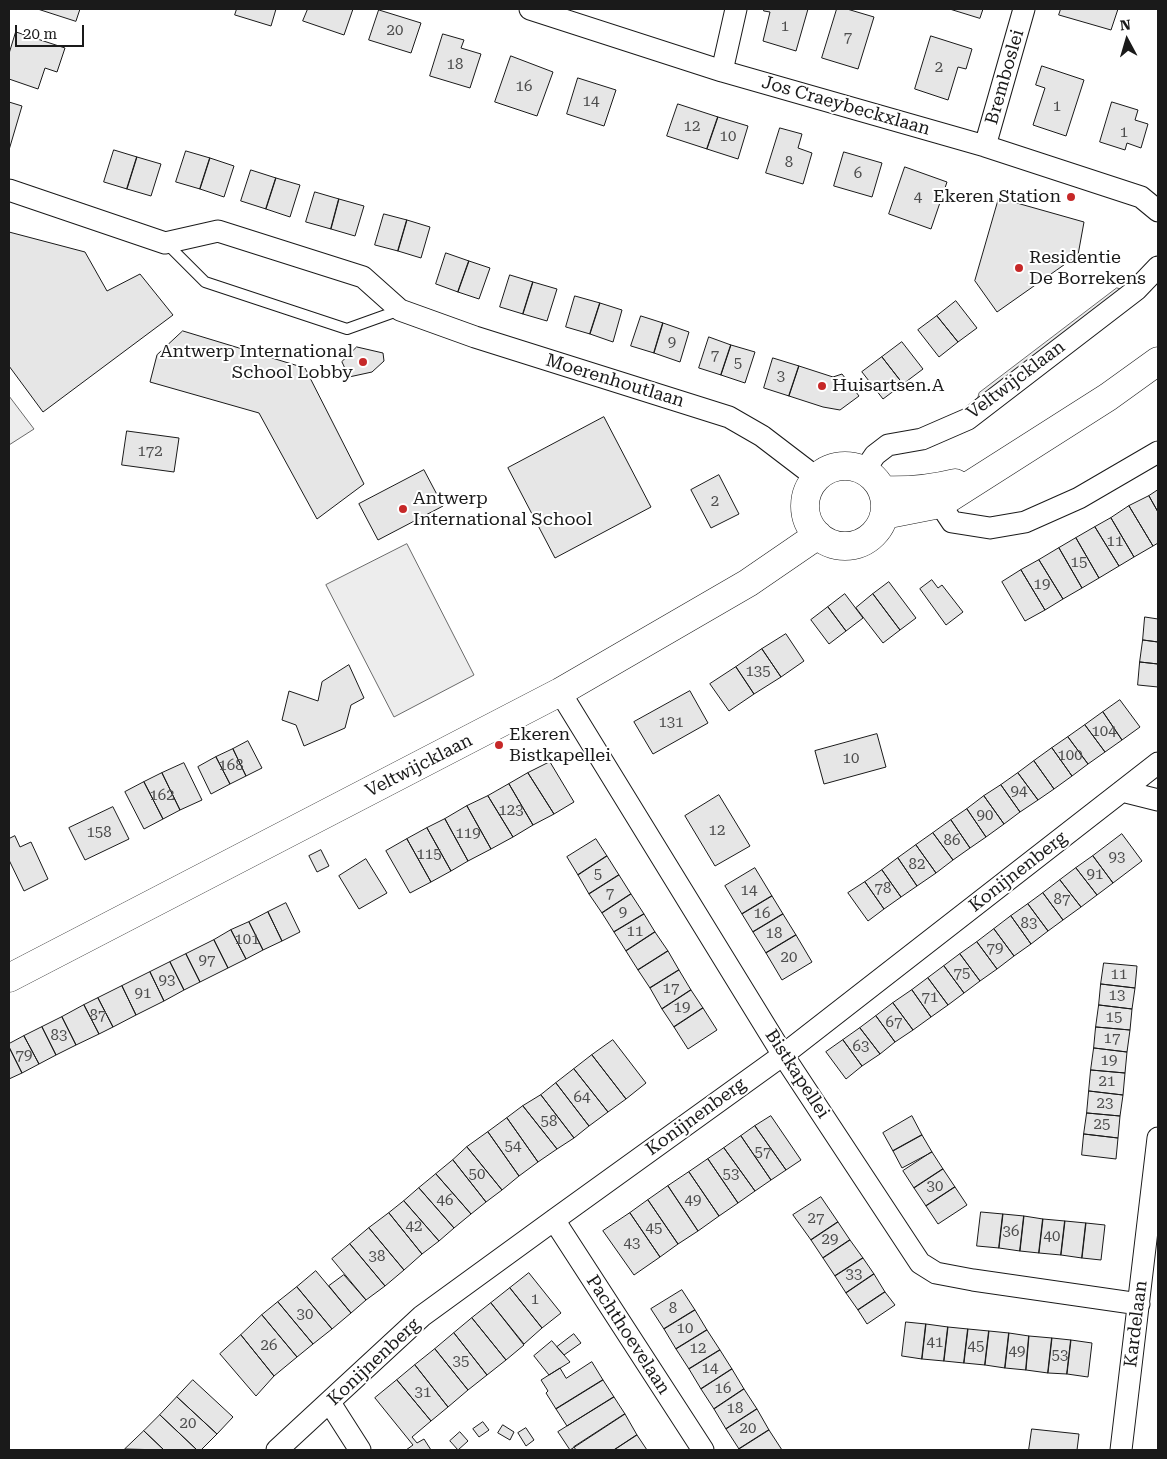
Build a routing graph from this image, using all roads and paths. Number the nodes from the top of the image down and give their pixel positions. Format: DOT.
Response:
graph roads {
  1 [pos="530,9"];
  2 [pos="736,9"];
  3 [pos="1024,9"];
  4 [pos="722,71"];
  5 [pos="985,146"];
  6 [pos="9,190"];
  7 [pos="1158,211"];
  8 [pos="166,243"];
  9 [pos="1158,267"];
  10 [pos="400,310"];
  11 [pos="1158,361"];
  12 [pos="1158,452"];
  13 [pos="864,471"];
  14 [pos="982,477"];
  15 [pos="817,478"];
  16 [pos="883,503"];
  17 [pos="940,504"];
  18 [pos="818,535"];
  19 [pos="560,692"];
  20 [pos="1158,763"];
  21 [pos="1122,791"];
  22 [pos="1158,800"];
  23 [pos="9,978"];
  24 [pos="783,1055"];
  25 [pos="1158,1138"];
  26 [pos="554,1220"];
  27 [pos="1139,1304"];
  28 [pos="330,1402"];
  29 [pos="277,1450"];
  30 [pos="360,1450"];
  31 [pos="703,1450"];
  32 [pos="1121,1450"];
  1 -- 4 [label="street, Jos Craeybeckxlaan"];
  2 -- 4 [label="street"];
  3 -- 5 [label="street, Bremboslei"];
  4 -- 5 [label="street, Jos Craeybeckxlaan"];
  5 -- 7 [label="street, Jos Craeybeckxlaan"];
  6 -- 8 [label="street"];
  8 -- 10 [label="street, Moerenhoutlaan"];
  8 -- 10 [label="lane"];
  9 -- 13 [label="street, Veltwijcklaan"];
  10 -- 15 [label="street, Moerenhoutlaan"];
  11 -- 14 [label="street"];
  12 -- 17 [label="street"];
  13 -- 15 [label="street"];
  13 -- 16 [label="street"];
  14 -- 16 [label="street"];
  14 -- 17 [label="street"];
  15 -- 18 [label="street"];
  16 -- 17 [label="street"];
  16 -- 18 [label="street"];
  18 -- 19 [label="street, Veltwijcklaan"];
  19 -- 23 [label="street, Veltwijcklaan"];
  19 -- 24 [label="street, Bistkapellei"];
  20 -- 21 [label="street, Konijnenberg"];
  21 -- 22 [label="street"];
  21 -- 24 [label="street, Konijnenberg"];
  24 -- 26 [label="street, Konijnenberg"];
  24 -- 27 [label="street, Bistkapellei"];
  25 -- 27 [label="street, Kardelaan"];
  26 -- 28 [label="street, Konijnenberg"];
  26 -- 31 [label="street, Pachthoevelaan"];
  27 -- 32 [label="street, Kardelaan"];
  28 -- 29 [label="street, Konijnenberg"];
  28 -- 30 [label="street"];
}
